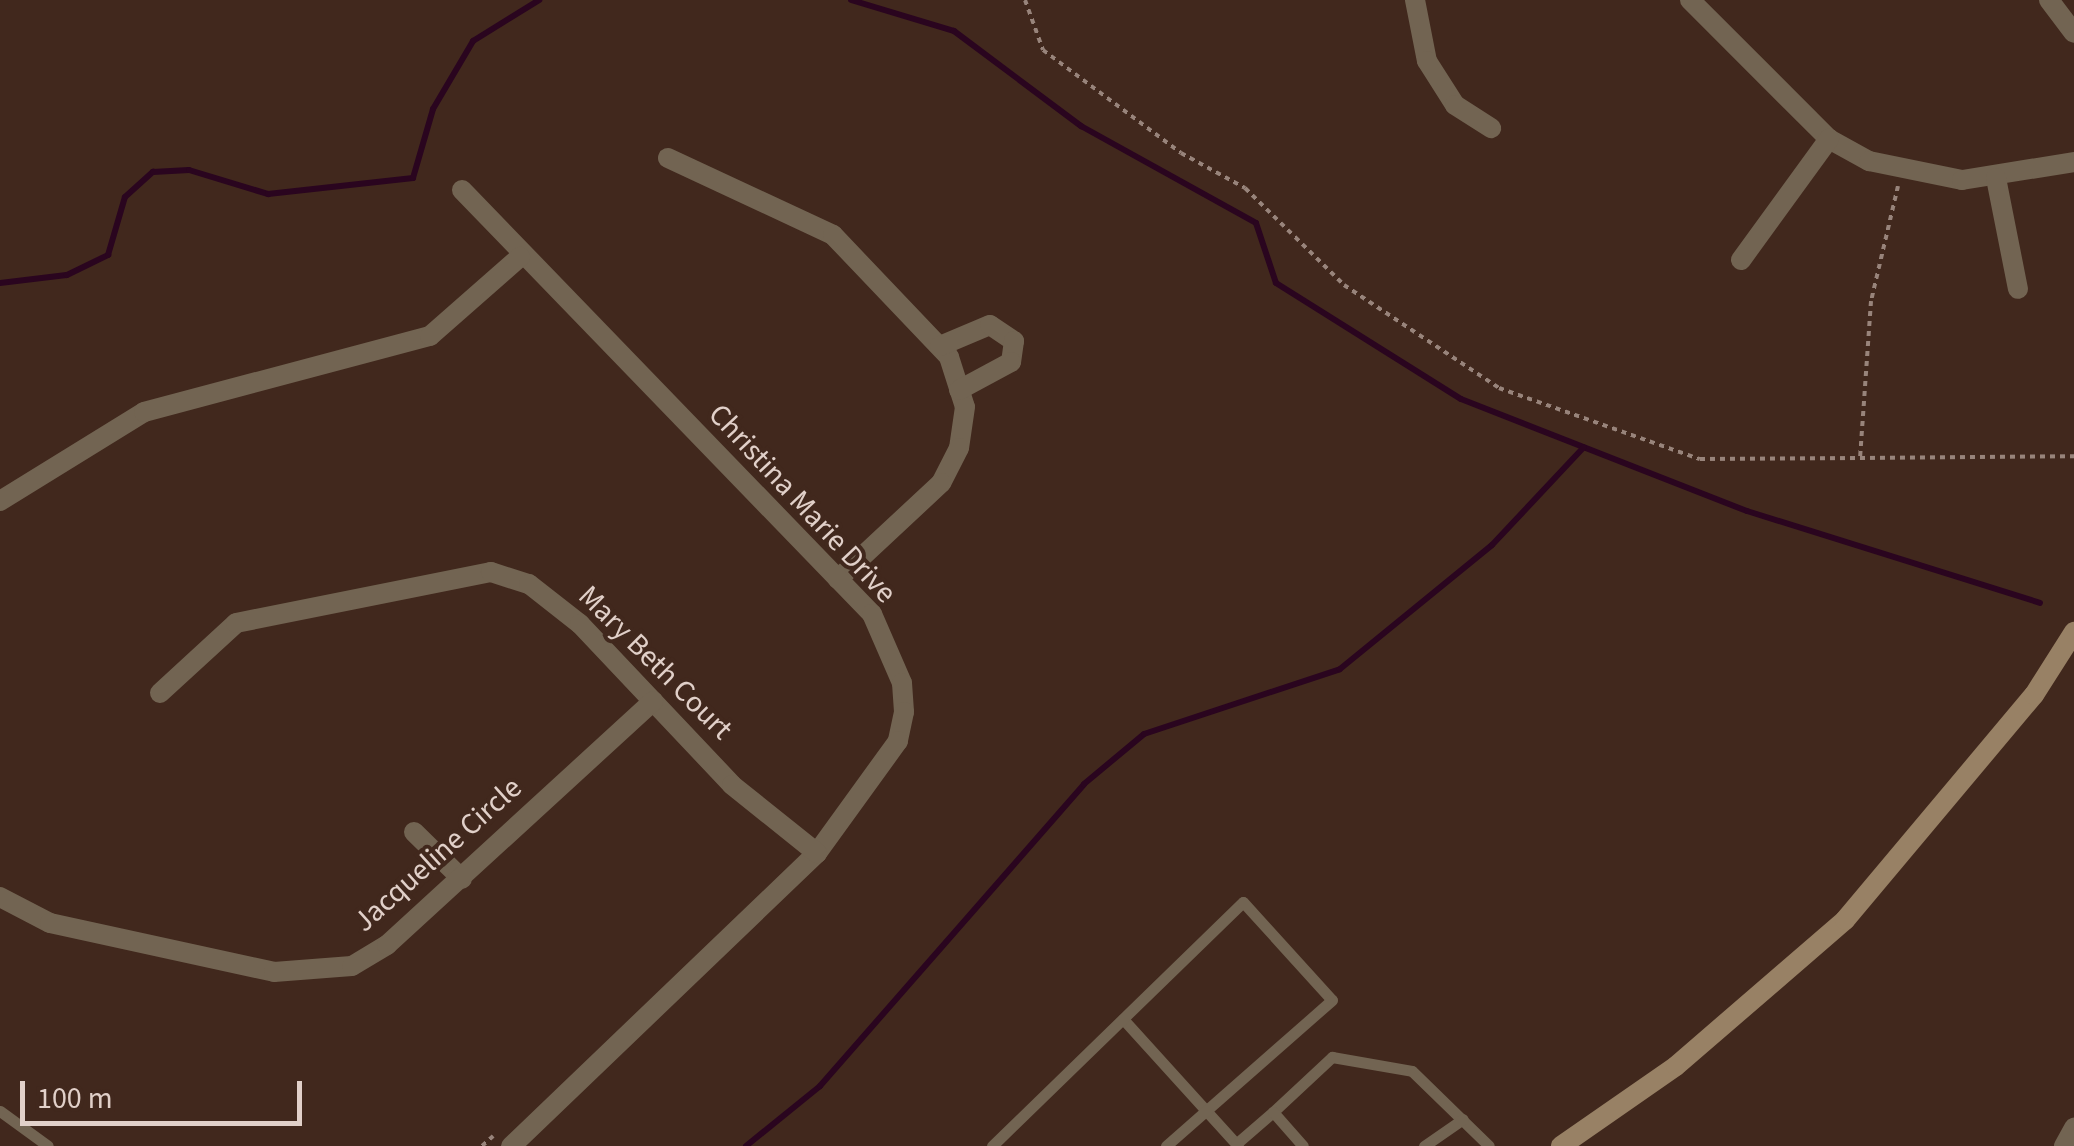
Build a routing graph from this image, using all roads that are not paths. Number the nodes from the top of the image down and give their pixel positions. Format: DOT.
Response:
graph roads {
  1 [pos="1415,0"];
  2 [pos="1690,0"];
  3 [pos="2049,0"];
  4 [pos="2074,32"];
  5 [pos="1491,128"];
  6 [pos="1829,139"];
  7 [pos="668,158"];
  8 [pos="2074,162"];
  9 [pos="1996,178"];
  10 [pos="462,190"];
  11 [pos="520,257"];
  12 [pos="1741,260"];
  13 [pos="2018,289"];
  14 [pos="940,346"];
  15 [pos="959,390"];
  16 [pos="0,501"];
  17 [pos="838,579"];
  18 [pos="2074,632"];
  19 [pos="160,693"];
  20 [pos="653,701"];
  21 [pos="414,832"];
  22 [pos="817,853"];
  23 [pos="462,879"];
  24 [pos="0,898"];
  25 [pos="1124,1019"];
  26 [pos="1208,1108"];
  27 [pos="0,1111"];
  28 [pos="1273,1112"];
  29 [pos="1463,1120"];
  30 [pos="2074,1128"];
  31 [pos="508,1136"];
  32 [pos="1237,1145"];
  33 [pos="48,1146"];
  34 [pos="992,1146"];
  35 [pos="1166,1146"];
  36 [pos="1303,1146"];
  37 [pos="1424,1146"];
  38 [pos="1489,1146"];
  39 [pos="1561,1146"];
  40 [pos="2064,1146"];
  1 -- 5 [label="street"];
  2 -- 6 [label="street"];
  3 -- 4 [label="street"];
  6 -- 9 [label="street"];
  6 -- 12 [label="street"];
  7 -- 14 [label="street"];
  8 -- 9 [label="street"];
  9 -- 13 [label="street"];
  10 -- 11 [label="street, Christina Marie Drive"];
  11 -- 16 [label="street"];
  11 -- 17 [label="street, Christina Marie Drive"];
  14 -- 15 [label="street"];
  14 -- 15 [label="street"];
  15 -- 17 [label="street"];
  17 -- 22 [label="street, Christina Marie Drive"];
  18 -- 39 [label="main road"];
  19 -- 20 [label="street, Mary Beth Court"];
  20 -- 22 [label="street, Mary Beth Court"];
  20 -- 23 [label="street, Jacqueline Circle"];
  21 -- 23 [label="street"];
  22 -- 31 [label="street, Christina Marie Drive"];
  23 -- 24 [label="street, Jacqueline Circle"];
  25 -- 26 [label="lane"];
  25 -- 26 [label="lane"];
  25 -- 34 [label="lane"];
  26 -- 32 [label="lane"];
  26 -- 35 [label="lane"];
  27 -- 33 [label="lane"];
  28 -- 29 [label="lane"];
  28 -- 32 [label="lane"];
  28 -- 36 [label="lane"];
  29 -- 37 [label="lane"];
  29 -- 38 [label="lane"];
  30 -- 40 [label="street"];
}
